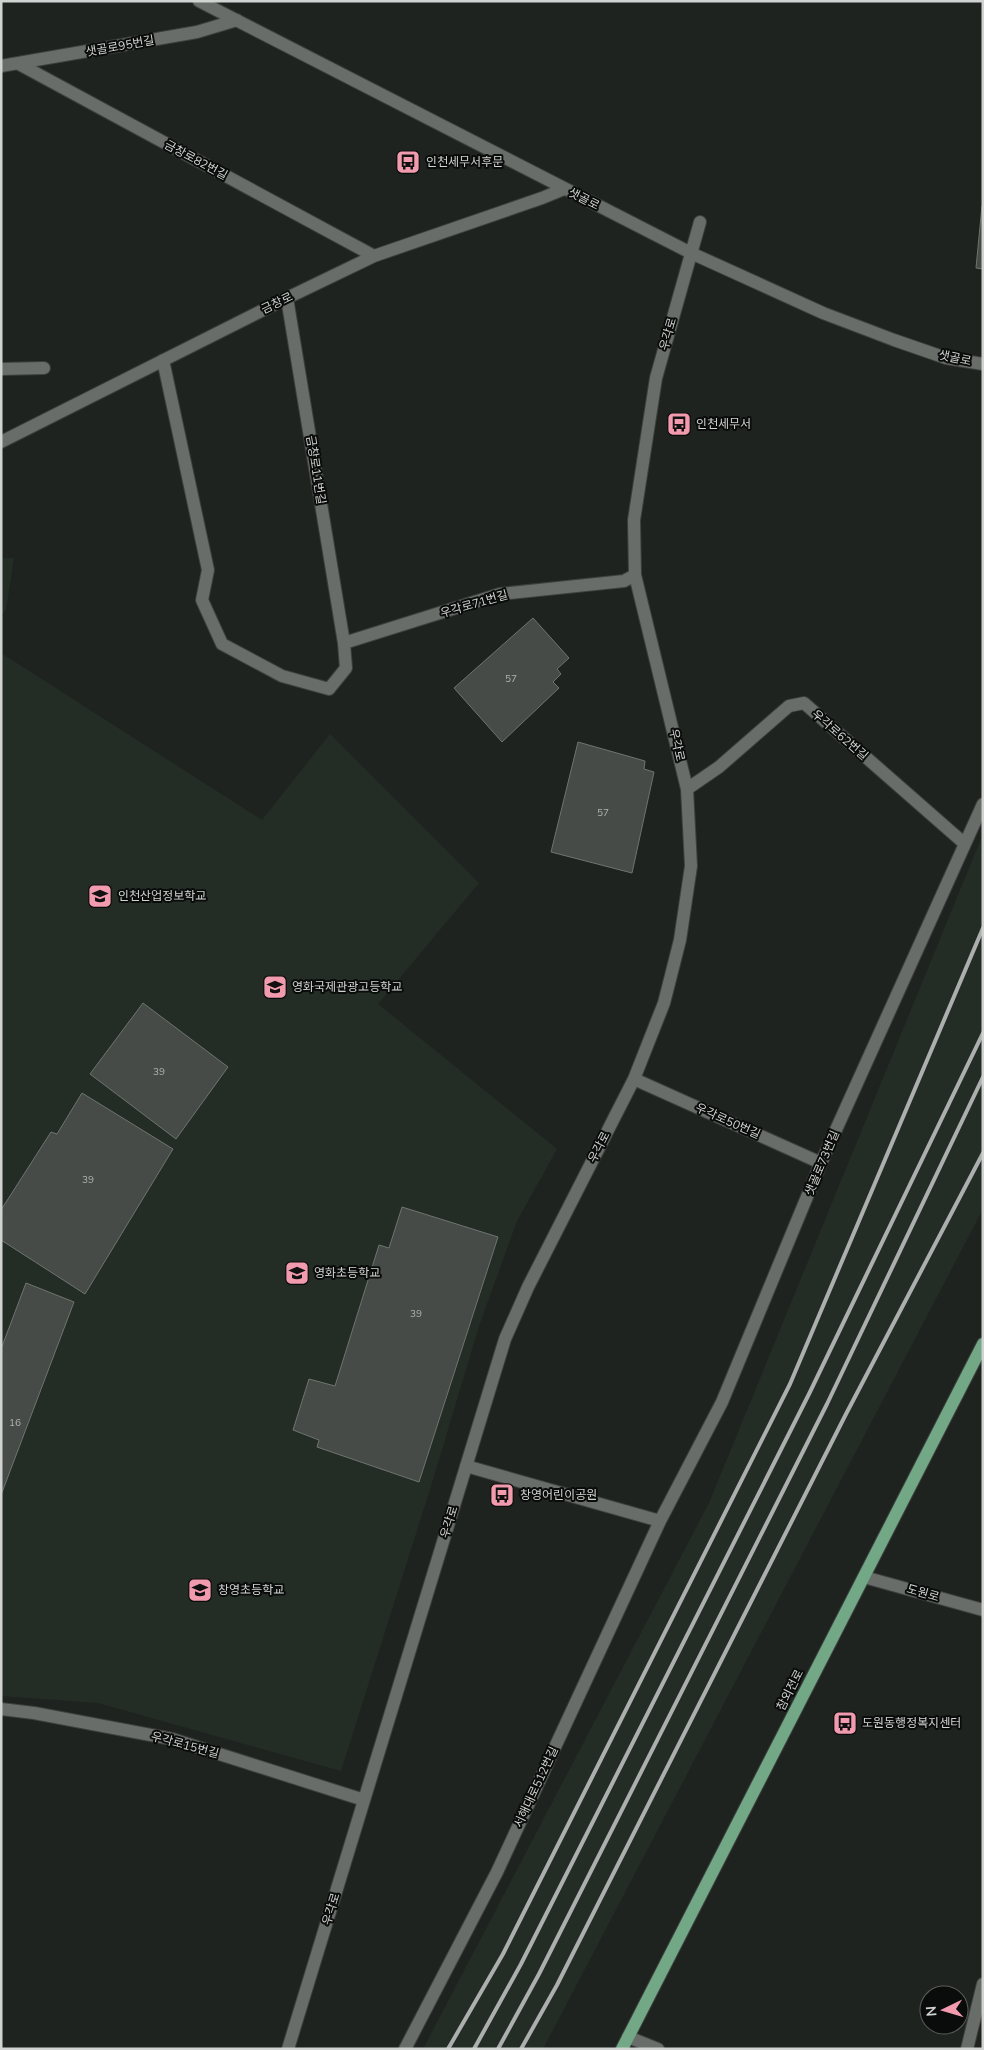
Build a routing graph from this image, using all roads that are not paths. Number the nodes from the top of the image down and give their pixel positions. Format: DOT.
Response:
graph roads {
  1 [pos="199,1"];
  2 [pos="236,20"];
  3 [pos="19,64"];
  4 [pos="1,66"];
  5 [pos="564,189"];
  6 [pos="700,222"];
  7 [pos="691,253"];
  8 [pos="374,256"];
  9 [pos="287,298"];
  10 [pos="163,360"];
  11 [pos="983,364"];
  12 [pos="44,368"];
  13 [pos="1,369"];
  14 [pos="1,442"];
  15 [pos="635,575"];
  16 [pos="344,643"];
  17 [pos="687,789"];
  18 [pos="983,804"];
  19 [pos="965,844"];
  20 [pos="634,1079"];
  21 [pos="821,1163"];
  22 [pos="983,1344"];
  23 [pos="466,1466"];
  24 [pos="660,1521"];
  25 [pos="864,1577"];
  26 [pos="983,1610"];
  27 [pos="1,1710"];
  28 [pos="364,1800"];
  29 [pos="983,1984"];
  30 [pos="625,2043"];
  31 [pos="288,2049"];
  32 [pos="405,2049"];
  33 [pos="658,2049"];
  34 [pos="967,2049"];
  1 -- 2 [label="street, 샛골로"];
  2 -- 3 [label="street, 샛골로95번길"];
  2 -- 5 [label="street, 샛골로"];
  3 -- 4 [label="street, 샛골로95번길"];
  3 -- 8 [label="street, 금창로82번길"];
  5 -- 7 [label="street, 샛골로"];
  5 -- 8 [label="street, 금창로"];
  6 -- 7 [label="street, 우각로"];
  7 -- 11 [label="street, 샛골로"];
  7 -- 15 [label="street, 우각로"];
  8 -- 9 [label="street, 금창로"];
  9 -- 10 [label="street, 금창로"];
  9 -- 16 [label="street, 금창로11번길"];
  10 -- 14 [label="street, 금창로"];
  10 -- 16 [label="street, 금창로11번길"];
  12 -- 13 [label="street"];
  15 -- 16 [label="street, 우각로71번길"];
  15 -- 17 [label="street, 우각로"];
  17 -- 19 [label="street, 우각로62번길"];
  17 -- 20 [label="street, 우각로"];
  18 -- 19 [label="street, 샛골로73번길"];
  19 -- 21 [label="street, 샛골로73번길"];
  20 -- 21 [label="street, 우각로50번길"];
  20 -- 23 [label="street, 우각로"];
  21 -- 24 [label="street, 샛골로73번길"];
  22 -- 25 [label="main road, 참외전로"];
  23 -- 24 [label="street"];
  23 -- 28 [label="street, 우각로"];
  24 -- 32 [label="street, 서해대로512번길"];
  25 -- 26 [label="street, 도원로"];
  25 -- 30 [label="main road, 참외전로"];
  27 -- 28 [label="street, 우각로15번길"];
  28 -- 31 [label="street, 우각로"];
  29 -- 34 [label="street"];
  30 -- 33 [label="street"];
}
